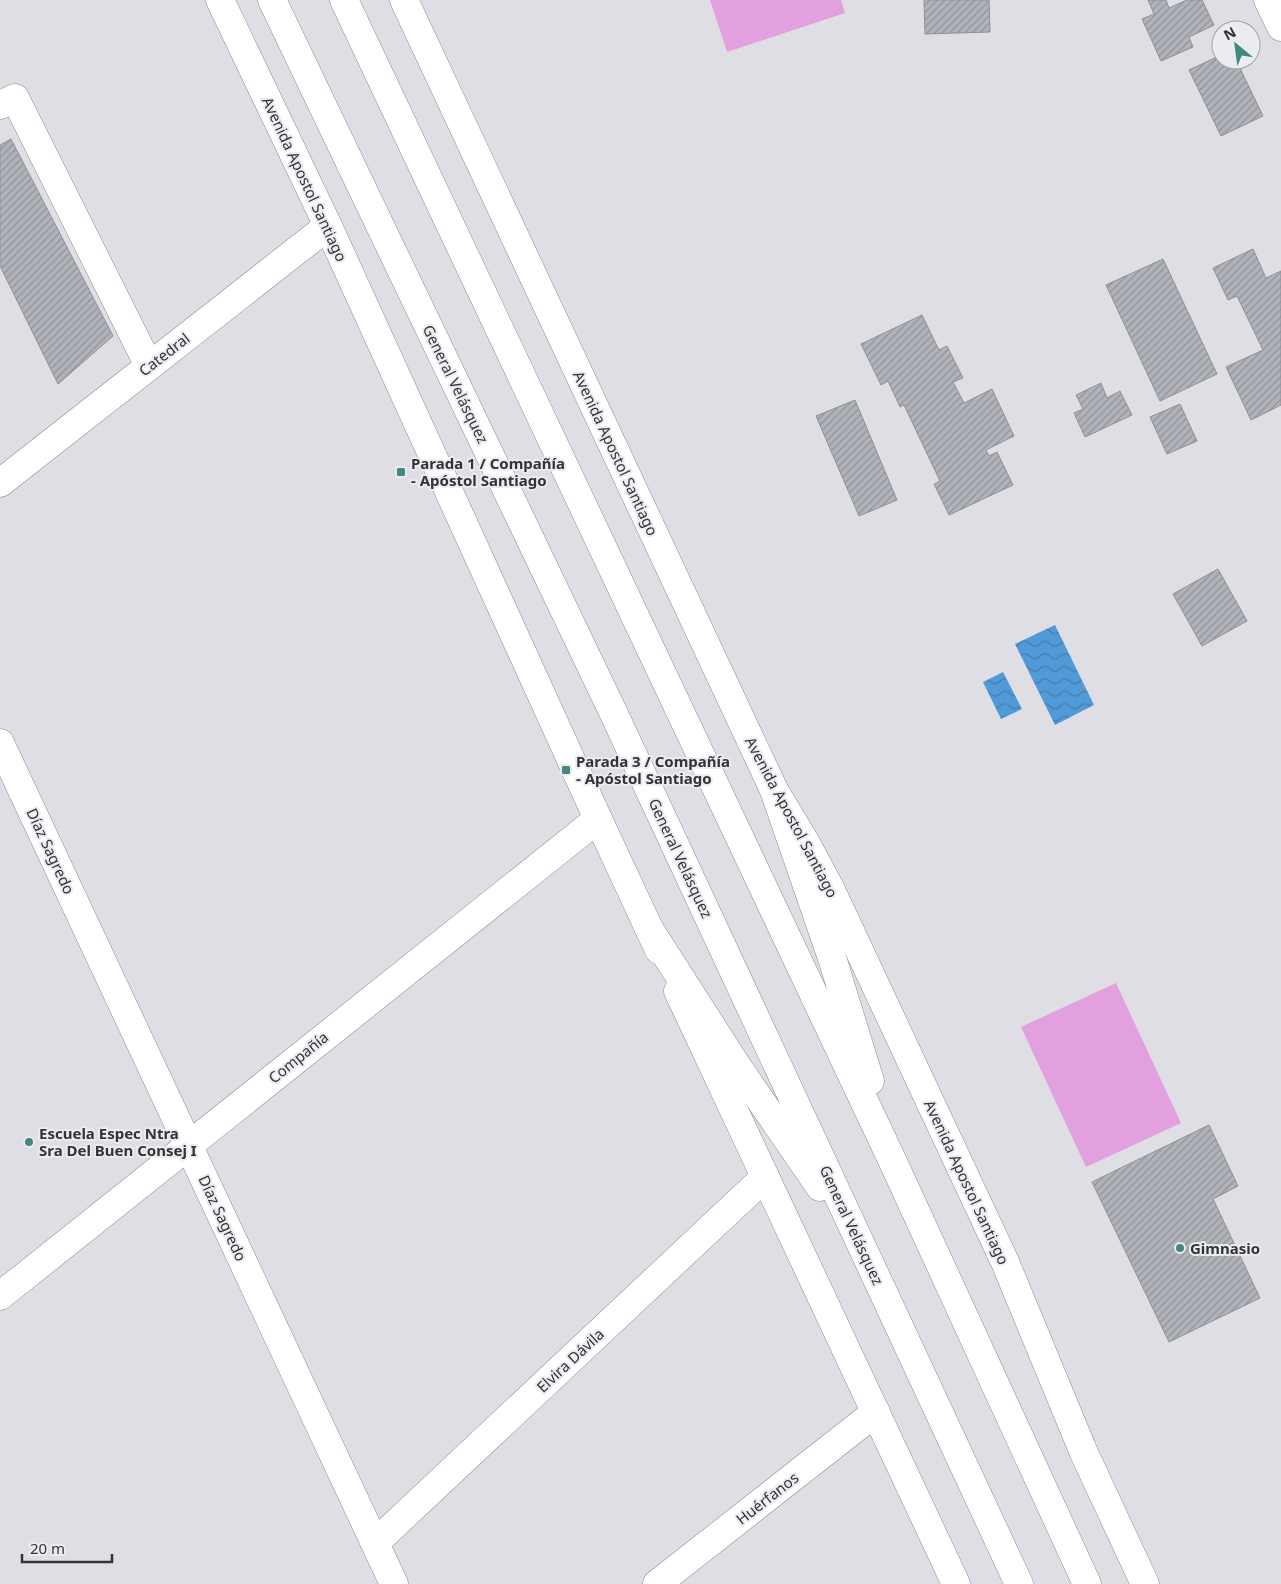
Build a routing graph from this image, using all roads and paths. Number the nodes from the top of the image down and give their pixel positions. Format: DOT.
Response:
graph roads {
  1 [pos="220,0"];
  2 [pos="272,0"];
  3 [pos="344,0"];
  4 [pos="404,0"];
  5 [pos="1268,0"];
  6 [pos="1281,27"];
  7 [pos="0,105"];
  8 [pos="328,226"];
  9 [pos="149,366"];
  10 [pos="0,484"];
  11 [pos="0,743"];
  12 [pos="774,790"];
  13 [pos="598,819"];
  14 [pos="648,927"];
  15 [pos="188,1145"];
  16 [pos="893,1162"];
  17 [pos="766,1176"];
  18 [pos="864,1250"];
  19 [pos="0,1296"];
  20 [pos="876,1412"];
  21 [pos="375,1543"];
  22 [pos="394,1584"];
  23 [pos="658,1584"];
  24 [pos="956,1584"];
  25 [pos="1019,1584"];
  26 [pos="1087,1584"];
  27 [pos="1145,1584"];
  1 -- 8 [label="main road, Avenida Apostol Santiago"];
  2 -- 18 [label="main road, General Velásquez"];
  3 -- 16 [label="main road"];
  4 -- 12 [label="main road, Avenida Apostol Santiago"];
  5 -- 6 [label="main road"];
  7 -- 9 [label="main road"];
  8 -- 9 [label="main road, Catedral"];
  8 -- 13 [label="main road, Avenida Apostol Santiago"];
  9 -- 10 [label="main road, Catedral"];
  11 -- 15 [label="main road, Díaz Sagredo"];
  12 -- 16 [label="main road"];
  12 -- 27 [label="main road, Avenida Apostol Santiago"];
  13 -- 14 [label="main road, Avenida Apostol Santiago"];
  13 -- 15 [label="main road, Compañía"];
  14 -- 17 [label="main road, Avenida Apostol Santiago"];
  14 -- 18 [label="main road"];
  15 -- 19 [label="main road, Compañía"];
  15 -- 21 [label="main road, Díaz Sagredo"];
  16 -- 26 [label="main road"];
  17 -- 20 [label="main road, Avenida Apostol Santiago"];
  17 -- 21 [label="main road, Elvira Dávila"];
  18 -- 25 [label="main road, General Velásquez"];
  20 -- 23 [label="main road, Huérfanos"];
  20 -- 24 [label="main road, Avenida Apostol Santiago"];
  21 -- 22 [label="main road, Díaz Sagredo"];
}
